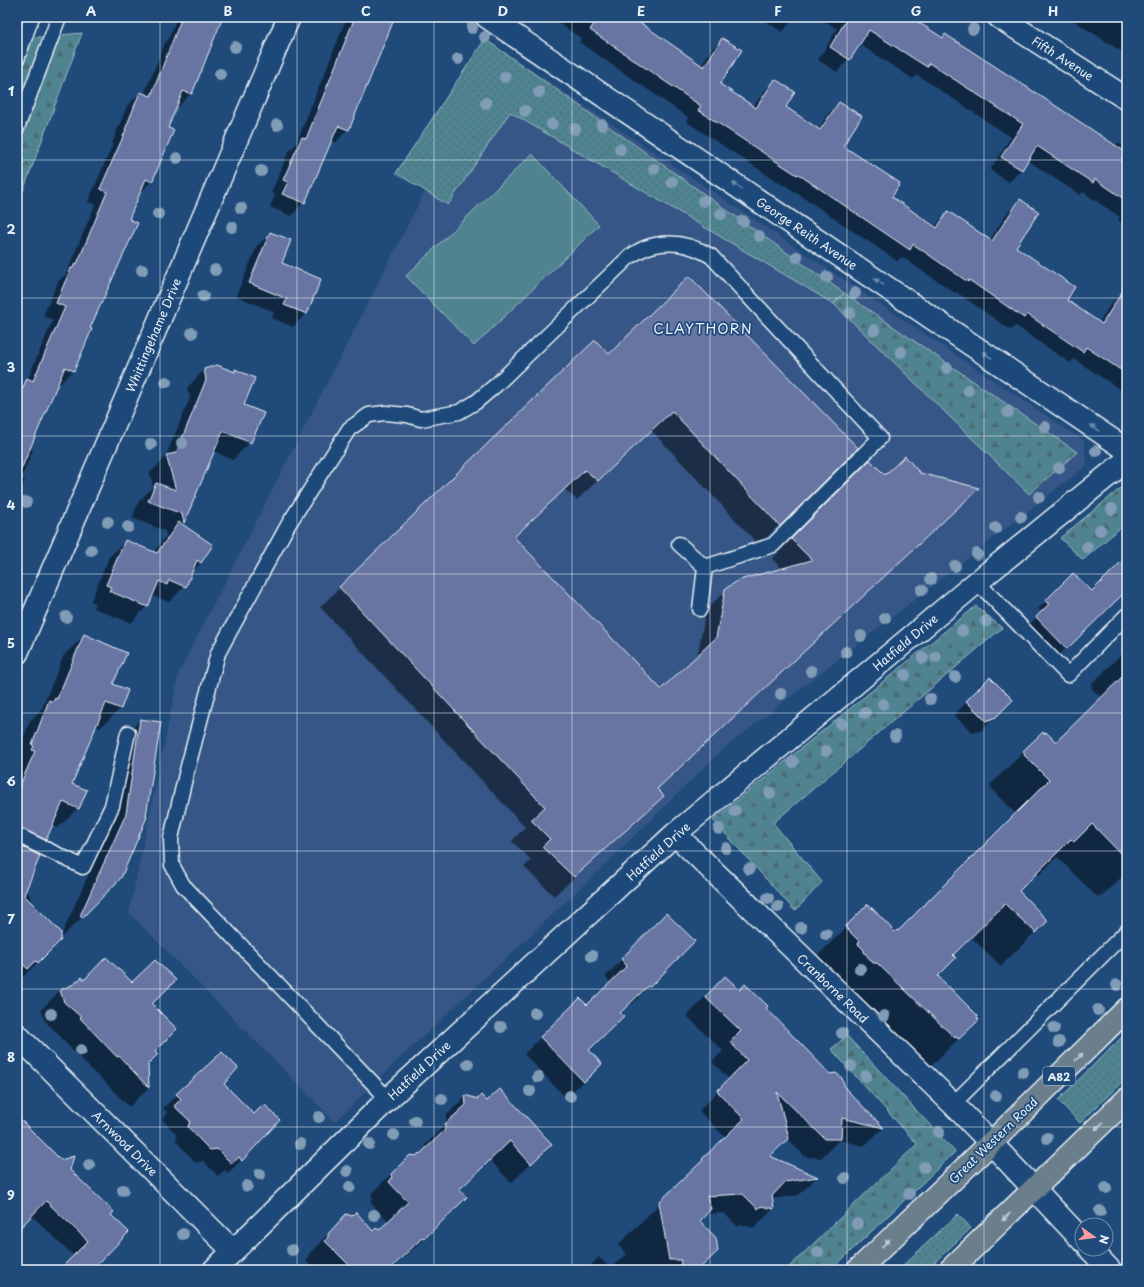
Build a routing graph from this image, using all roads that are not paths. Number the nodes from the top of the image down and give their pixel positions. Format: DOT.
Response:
graph roads {
  1 [pos="32,17"];
  2 [pos="59,17"];
  3 [pos="289,17"];
  4 [pos="487,17"];
  5 [pos="999,17"];
  6 [pos="17,59"];
  7 [pos="1127,99"];
  8 [pos="17,128"];
  9 [pos="1127,450"];
  10 [pos="1127,460"];
  11 [pos="679,544"];
  12 [pos="705,567"];
  13 [pos="977,582"];
  14 [pos="700,609"];
  15 [pos="1127,615"];
  16 [pos="17,653"];
  17 [pos="128,734"];
  18 [pos="675,834"];
  19 [pos="17,835"];
  20 [pos="1127,931"];
  21 [pos="1127,1009"];
  22 [pos="17,1035"];
  23 [pos="388,1098"];
  24 [pos="1127,1099"];
  25 [pos="953,1104"];
  26 [pos="991,1143"];
  27 [pos="1034,1190"];
  28 [pos="1074,1232"];
  29 [pos="233,1251"];
  30 [pos="1098,1257"];
  31 [pos="214,1270"];
  32 [pos="858,1270"];
  33 [pos="950,1270"];
  34 [pos="1110,1270"];
  1 -- 6 [label="lane"];
  2 -- 8 [label="lane"];
  3 -- 16 [label="street, Whittingehame Drive"];
  9 -- 4 [label="street, George Reith Avenue, one-way"];
  5 -- 7 [label="street, Fifth Avenue"];
  10 -- 13 [label="street, Hatfield Drive"];
  11 -- 12 [label="lane"];
  12 -- 14 [label="lane"];
  12 -- 23 [label="lane"];
  13 -- 15 [label="lane"];
  13 -- 18 [label="street, Hatfield Drive"];
  17 -- 19 [label="lane"];
  18 -- 23 [label="street, Hatfield Drive"];
  18 -- 25 [label="street, Cranborne Road"];
  20 -- 25 [label="lane"];
  26 -- 21 [label="main road, Great Western Road / A82, one-way"];
  22 -- 29 [label="street, Arnwood Drive"];
  23 -- 29 [label="street, Hatfield Drive"];
  24 -- 27 [label="main road, one-way"];
  25 -- 26 [label="street, Cranborne Road"];
  26 -- 27 [label="street, Cranborne Road"];
  32 -- 26 [label="main road, Great Western Road / A82, one-way"];
  27 -- 28 [label="street, Cranborne Road"];
  27 -- 33 [label="main road, one-way"];
  29 -- 31 [label="street, Hatfield Drive"];
  30 -- 34 [label="street"];
}
